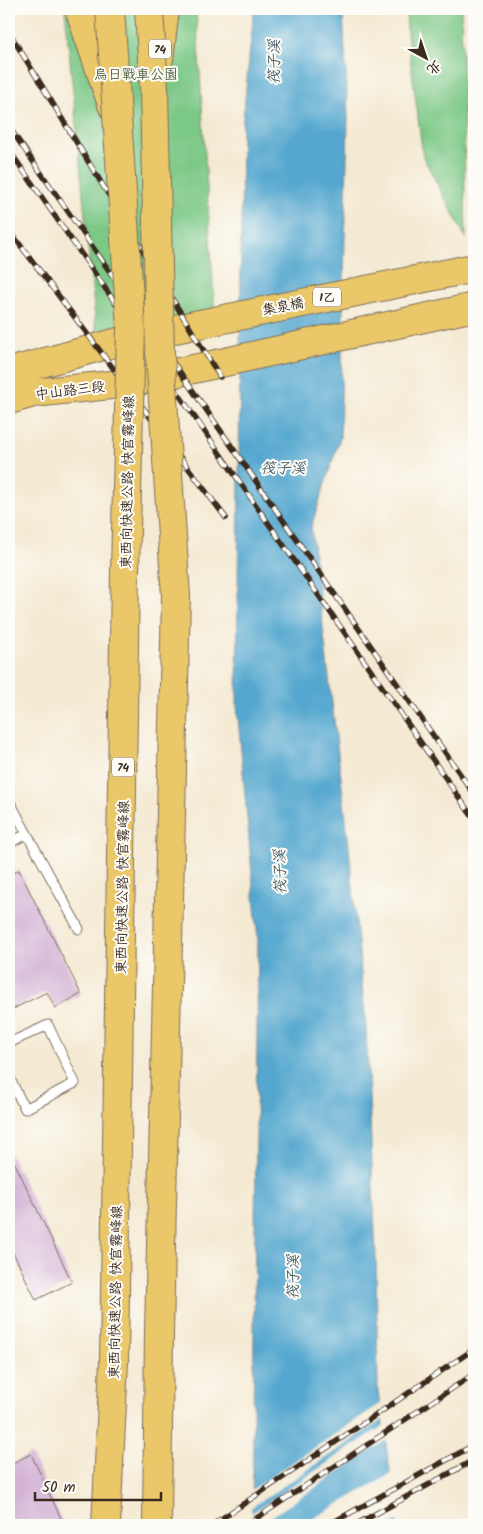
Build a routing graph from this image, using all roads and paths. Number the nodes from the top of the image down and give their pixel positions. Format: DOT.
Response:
graph roads {
  1 [pos="79,9"];
  2 [pos="110,9"];
  3 [pos="148,9"];
  4 [pos="165,9"];
  5 [pos="154,90"];
  6 [pos="116,115"];
  7 [pos="474,268"];
  8 [pos="474,307"];
  9 [pos="12,371"];
  10 [pos="9,400"];
  11 [pos="9,800"];
  12 [pos="27,834"];
  13 [pos="9,843"];
  14 [pos="79,930"];
  15 [pos="9,1043"];
  16 [pos="9,1077"];
  17 [pos="106,1525"];
  18 [pos="157,1525"];
  1 -- 6 [label="main road, 74"];
  2 -- 6 [label="main road, 東西向快速公路 快官霧峰線 / 74, bridge"];
  3 -- 5 [label="main road, 74, bridge"];
  4 -- 5 [label="main road, 74, bridge"];
  5 -- 18 [label="main road, 74, bridge"];
  6 -- 17 [label="main road, 東西向快速公路 快官霧峰線 / 74, bridge"];
  7 -- 9 [label="main road, 集泉橋 / 1乙"];
  8 -- 10 [label="main road, 中山路三段"];
  11 -- 12 [label="lane"];
  12 -- 13 [label="lane"];
  12 -- 14 [label="lane"];
  15 -- 16 [label="lane"];
}
